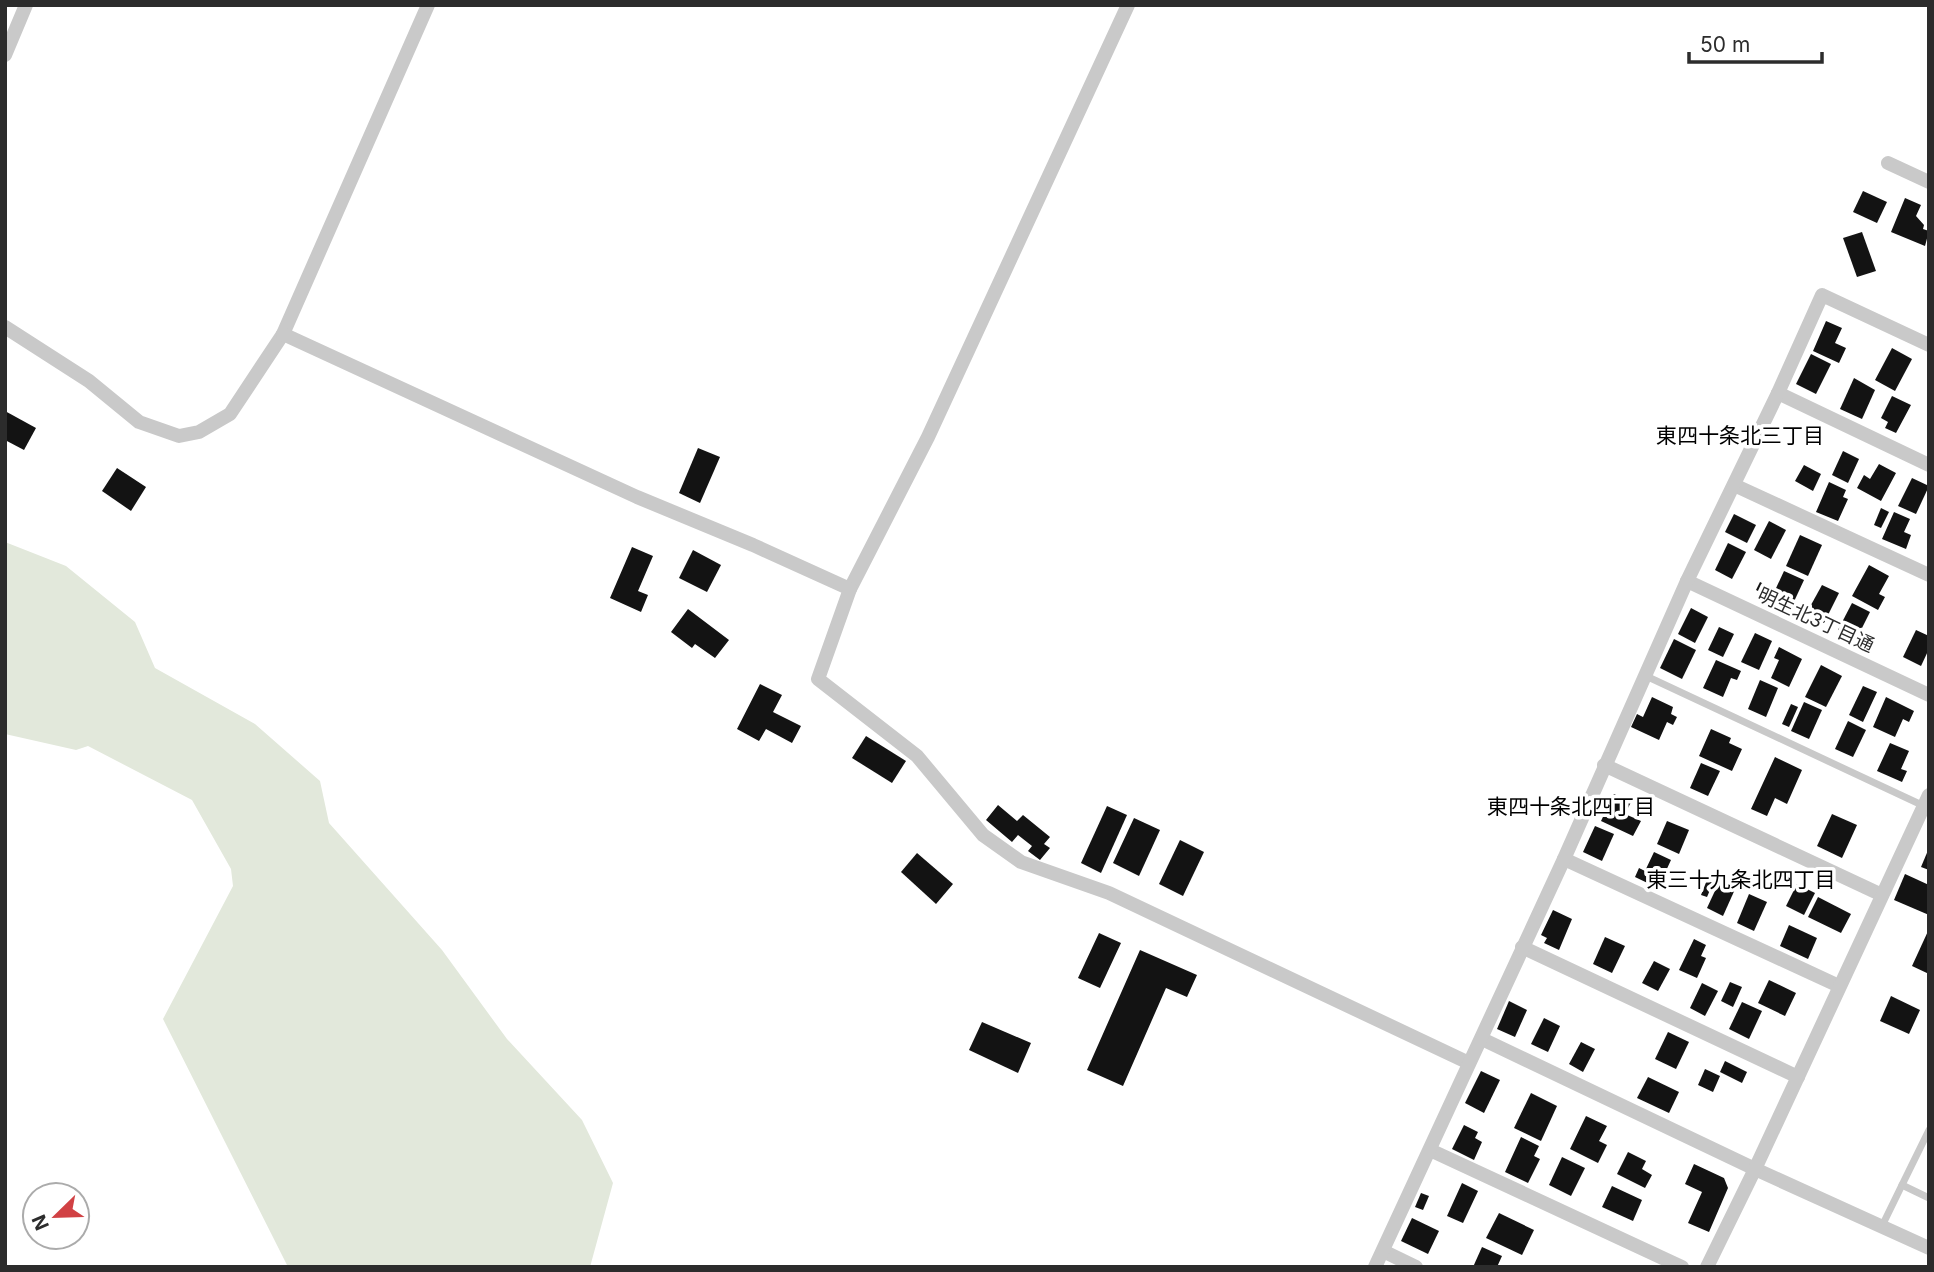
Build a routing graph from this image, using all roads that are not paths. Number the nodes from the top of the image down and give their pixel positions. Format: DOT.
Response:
graph roads {
  1 [pos="26,5"];
  2 [pos="428,5"];
  3 [pos="1128,5"];
  4 [pos="5,55"];
  5 [pos="1888,163"];
  6 [pos="1929,182"];
  7 [pos="5,327"];
  8 [pos="283,334"];
  9 [pos="1929,345"];
  10 [pos="1778,393"];
  11 [pos="1929,465"];
  12 [pos="1734,485"];
  13 [pos="1929,575"];
  14 [pos="1687,581"];
  15 [pos="850,589"];
  16 [pos="1644,675"];
  17 [pos="1929,695"];
  18 [pos="1604,765"];
  19 [pos="1926,800"];
  20 [pos="1564,859"];
  21 [pos="1882,895"];
  22 [pos="1522,947"];
  23 [pos="1839,986"];
  24 [pos="1482,1039"];
  25 [pos="1469,1063"];
  26 [pos="1798,1077"];
  27 [pos="1929,1130"];
  28 [pos="1430,1150"];
  29 [pos="1755,1169"];
  30 [pos="1902,1185"];
  31 [pos="1929,1198"];
  32 [pos="1882,1227"];
  33 [pos="1929,1248"];
  34 [pos="1382,1251"];
  35 [pos="1375,1267"];
  36 [pos="1416,1267"];
  37 [pos="1682,1267"];
  38 [pos="1707,1267"];
  1 -- 4 [label="street"];
  2 -- 8 [label="street"];
  3 -- 15 [label="street"];
  5 -- 6 [label="street"];
  7 -- 8 [label="street"];
  8 -- 15 [label="street"];
  9 -- 10 [label="street"];
  10 -- 11 [label="street"];
  10 -- 12 [label="street"];
  12 -- 13 [label="street"];
  12 -- 14 [label="street"];
  14 -- 16 [label="street"];
  14 -- 17 [label="street, 明生北3丁目通"];
  15 -- 25 [label="street"];
  16 -- 18 [label="street"];
  16 -- 19 [label="lane"];
  18 -- 20 [label="street"];
  18 -- 21 [label="street"];
  19 -- 21 [label="street"];
  20 -- 22 [label="street"];
  20 -- 23 [label="street"];
  21 -- 23 [label="street"];
  22 -- 24 [label="street"];
  22 -- 26 [label="street"];
  23 -- 26 [label="street"];
  24 -- 25 [label="street"];
  24 -- 29 [label="street"];
  25 -- 28 [label="street"];
  26 -- 29 [label="street"];
  27 -- 30 [label="lane"];
  28 -- 34 [label="street"];
  28 -- 37 [label="street"];
  29 -- 32 [label="street"];
  29 -- 38 [label="street"];
  30 -- 31 [label="lane"];
  30 -- 32 [label="lane"];
  32 -- 33 [label="street"];
  34 -- 35 [label="street"];
  34 -- 36 [label="street"];
}
